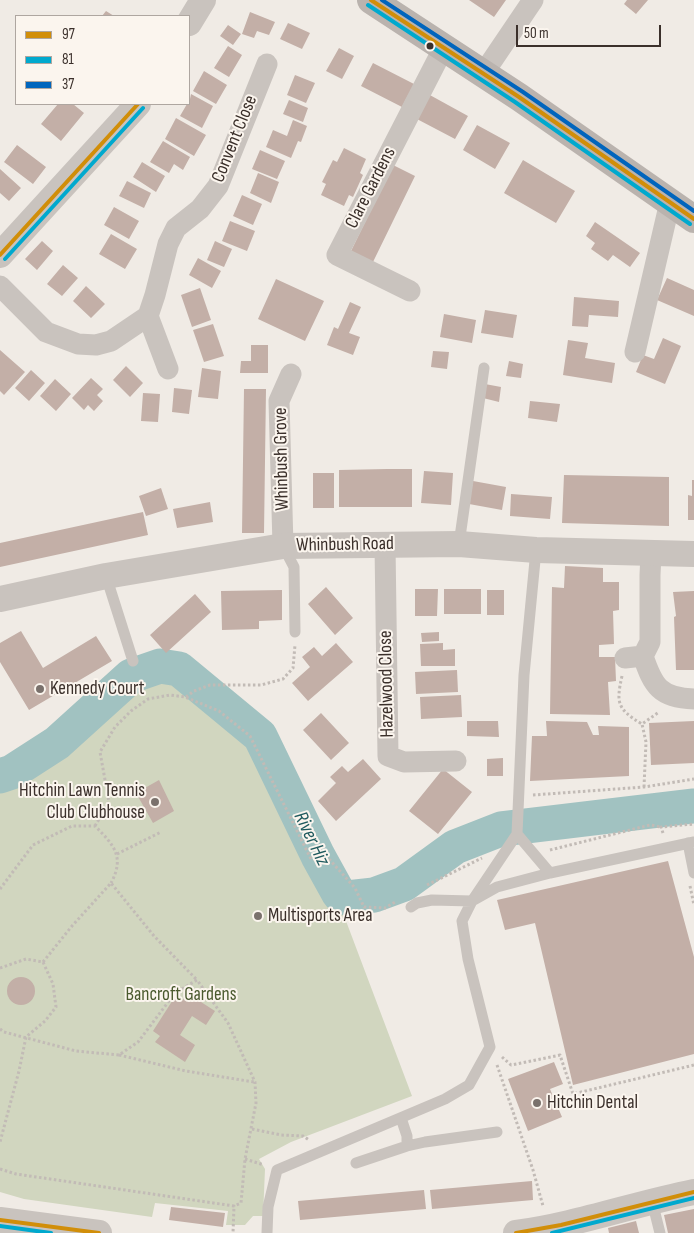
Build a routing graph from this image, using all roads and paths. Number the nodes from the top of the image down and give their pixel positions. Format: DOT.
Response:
graph roads {
  1 [pos="203,0"];
  2 [pos="371,0"];
  3 [pos="533,0"];
  4 [pos="190,21"];
  5 [pos="444,47"];
  6 [pos="267,64"];
  7 [pos="483,74"];
  8 [pos="137,105"];
  9 [pos="670,202"];
  10 [pos="694,219"];
  11 [pos="0,255"];
  12 [pos="0,286"];
  13 [pos="410,291"];
  14 [pos="148,316"];
  15 [pos="635,352"];
  16 [pos="484,368"];
  17 [pos="168,369"];
  18 [pos="291,374"];
  19 [pos="459,544"];
  20 [pos="385,545"];
  21 [pos="283,546"];
  22 [pos="536,550"];
  23 [pos="651,554"];
  24 [pos="694,554"];
  25 [pos="106,576"];
  26 [pos="0,599"];
  27 [pos="295,632"];
  28 [pos="634,657"];
  29 [pos="133,661"];
  30 [pos="670,694"];
  31 [pos="185,697"];
  32 [pos="694,699"];
  33 [pos="642,724"];
  34 [pos="456,762"];
  35 [pos="694,779"];
  36 [pos="644,787"];
  37 [pos="519,797"];
  38 [pos="95,826"];
  39 [pos="661,826"];
  40 [pos="162,832"];
  41 [pos="517,834"];
  42 [pos="691,842"];
  43 [pos="117,854"];
  44 [pos="533,854"];
  45 [pos="501,859"];
  46 [pos="550,873"];
  47 [pos="694,873"];
  48 [pos="111,883"];
  49 [pos="0,889"];
  50 [pos="419,890"];
  51 [pos="402,899"];
  52 [pos="472,901"];
  53 [pos="411,907"];
  54 [pos="43,962"];
  55 [pos="0,968"];
  56 [pos="197,980"];
  57 [pos="0,1029"];
  58 [pos="26,1037"];
  59 [pos="490,1047"];
  60 [pos="119,1055"];
  61 [pos="694,1065"];
  62 [pos="254,1082"];
  63 [pos="401,1118"];
  64 [pos="252,1129"];
  65 [pos="497,1132"];
  66 [pos="0,1142"];
  67 [pos="408,1146"];
  68 [pos="324,1151"];
  69 [pos="356,1163"];
  70 [pos="0,1169"];
  71 [pos="694,1192"];
  72 [pos="652,1200"];
  73 [pos="234,1206"];
  74 [pos="0,1220"];
  75 [pos="545,1229"];
  76 [pos="43,1230"];
  77 [pos="98,1233"];
  78 [pos="233,1233"];
  79 [pos="267,1233"];
  80 [pos="516,1233"];
  81 [pos="660,1233"];
  1 -- 4 [label="street"];
  2 -- 5 [label="main road"];
  3 -- 7 [label="street"];
  5 -- 7 [label="main road"];
  5 -- 13 [label="street, Clare Gardens"];
  6 -- 14 [label="street, Convent Close"];
  7 -- 9 [label="main road"];
  8 -- 11 [label="street"];
  9 -- 10 [label="main road"];
  9 -- 15 [label="street"];
  12 -- 14 [label="street"];
  14 -- 17 [label="street"];
  16 -- 19 [label="lane"];
  18 -- 21 [label="street, Whinbush Grove"];
  19 -- 20 [label="street, Whinbush Road"];
  19 -- 22 [label="street, Whinbush Road"];
  20 -- 21 [label="street, Whinbush Road"];
  20 -- 34 [label="street, Hazelwood Close"];
  21 -- 25 [label="street, Whinbush Road"];
  21 -- 27 [label="lane"];
  22 -- 23 [label="street, Whinbush Road"];
  22 -- 37 [label="lane"];
  23 -- 24 [label="street, Whinbush Road"];
  23 -- 28 [label="street"];
  25 -- 26 [label="street, Whinbush Road"];
  25 -- 29 [label="lane"];
  27 -- 31 [label="path"];
  28 -- 30 [label="street"];
  28 -- 33 [label="path"];
  30 -- 32 [label="street"];
  30 -- 33 [label="path"];
  31 -- 38 [label="path"];
  31 -- 51 [label="path"];
  33 -- 36 [label="path"];
  35 -- 36 [label="path"];
  36 -- 37 [label="path"];
  37 -- 41 [label="lane"];
  38 -- 43 [label="path"];
  38 -- 49 [label="path"];
  39 -- 44 [label="path"];
  40 -- 43 [label="path"];
  41 -- 44 [label="lane"];
  41 -- 45 [label="lane"];
  42 -- 46 [label="lane"];
  42 -- 47 [label="lane"];
  43 -- 48 [label="path"];
  44 -- 46 [label="lane"];
  45 -- 50 [label="path"];
  45 -- 52 [label="lane"];
  46 -- 52 [label="lane"];
  48 -- 54 [label="path"];
  48 -- 56 [label="path"];
  52 -- 53 [label="lane"];
  52 -- 59 [label="lane"];
  54 -- 55 [label="path"];
  54 -- 58 [label="path"];
  56 -- 60 [label="path"];
  56 -- 62 [label="path"];
  57 -- 58 [label="path"];
  58 -- 60 [label="path"];
  58 -- 66 [label="path"];
  59 -- 61 [label="path"];
  59 -- 63 [label="lane"];
  59 -- 75 [label="path"];
  60 -- 62 [label="path"];
  62 -- 64 [label="path"];
  63 -- 67 [label="lane"];
  63 -- 68 [label="lane"];
  64 -- 68 [label="path"];
  64 -- 73 [label="path"];
  65 -- 67 [label="lane"];
  67 -- 69 [label="lane"];
  68 -- 79 [label="lane"];
  70 -- 73 [label="path"];
  71 -- 72 [label="street"];
  72 -- 75 [label="street"];
  72 -- 81 [label="lane"];
  73 -- 78 [label="path"];
  74 -- 76 [label="street"];
  75 -- 80 [label="street"];
  76 -- 77 [label="street"];
}
